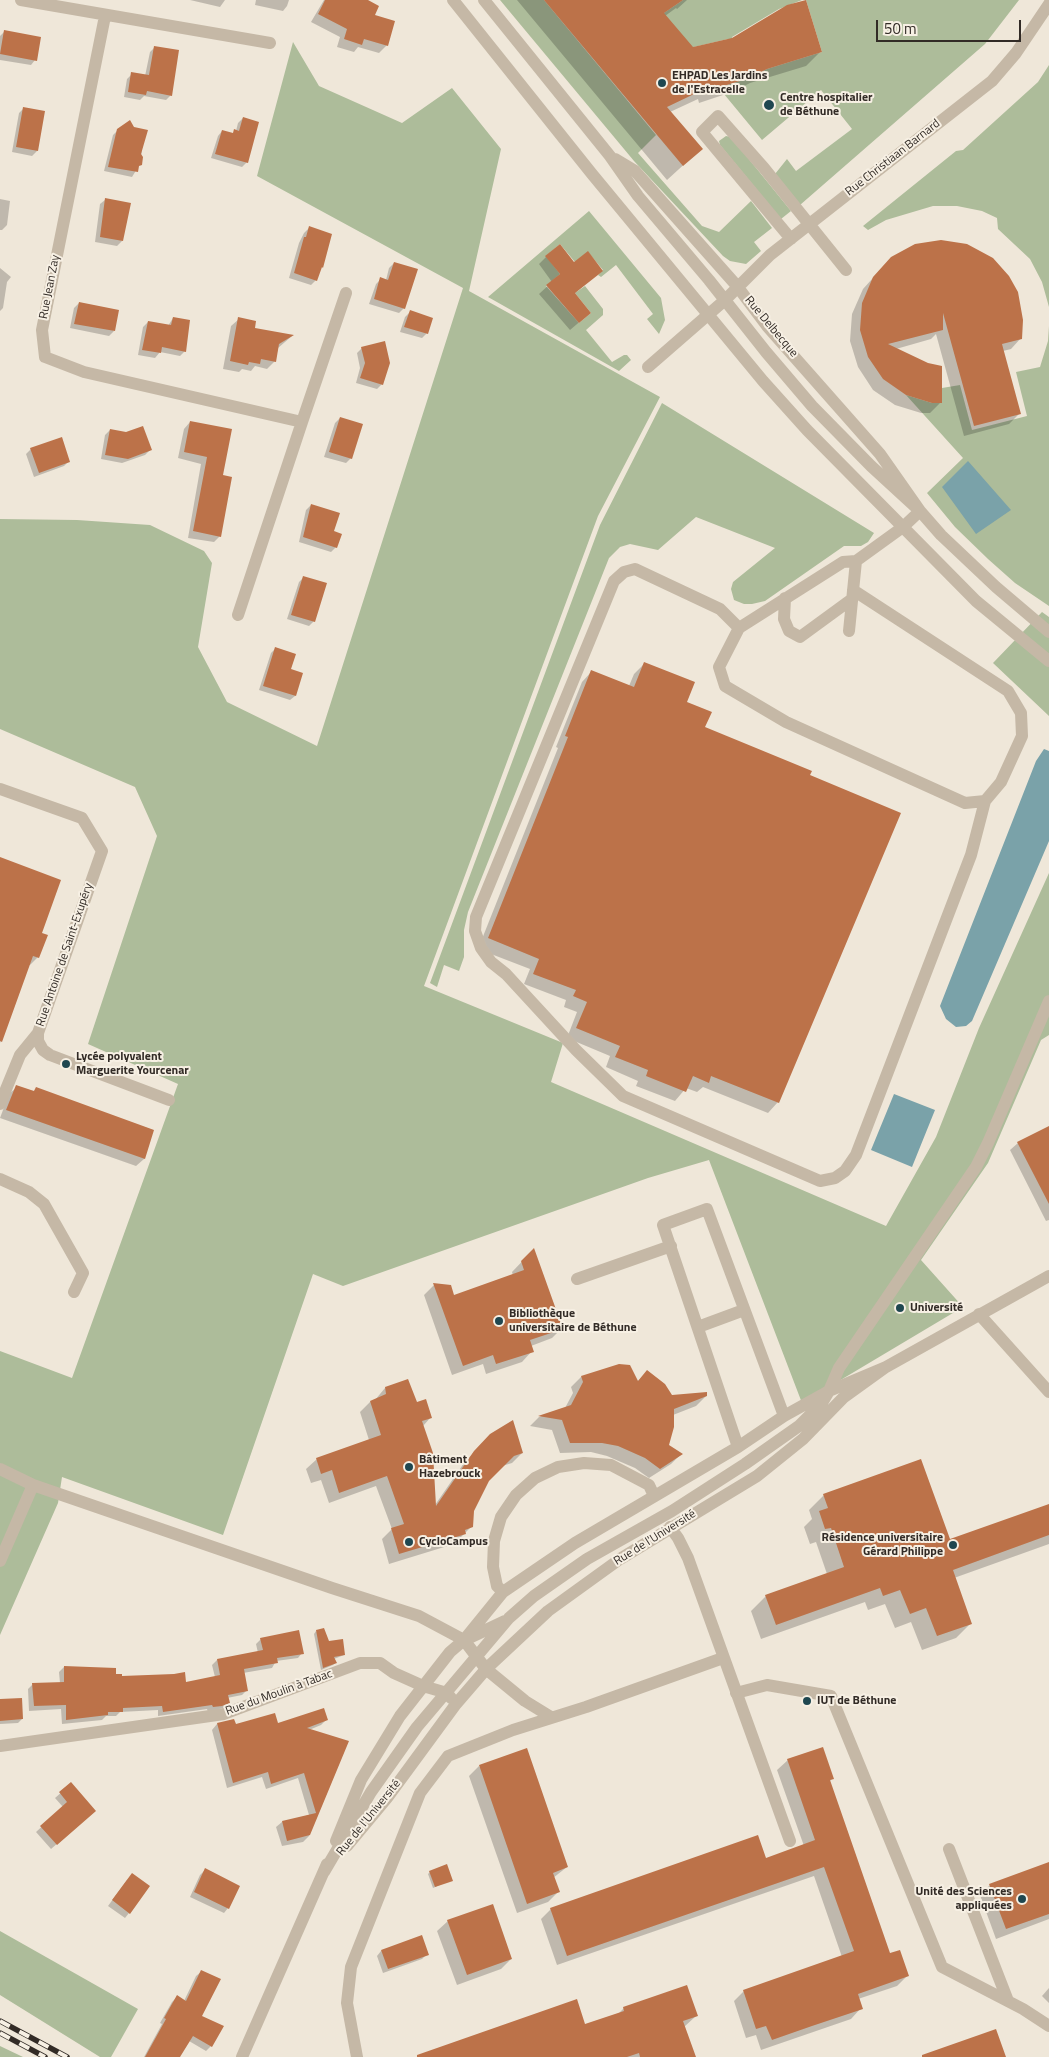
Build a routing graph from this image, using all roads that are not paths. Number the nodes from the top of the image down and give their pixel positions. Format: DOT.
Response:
graph roads {
  1 [pos="21,0"];
  2 [pos="453,0"];
  3 [pos="484,0"];
  4 [pos="1049,4"];
  5 [pos="105,16"];
  6 [pos="270,43"];
  7 [pos="610,156"];
  8 [pos="808,224"];
  9 [pos="791,239"];
  10 [pos="846,270"];
  11 [pos="737,286"];
  12 [pos="346,293"];
  13 [pos="725,300"];
  14 [pos="707,315"];
  15 [pos="648,367"];
  16 [pos="302,422"];
  17 [pos="920,510"];
  18 [pos="903,526"];
  19 [pos="856,561"];
  20 [pos="853,594"];
  21 [pos="785,598"];
  22 [pos="238,615"];
  23 [pos="739,628"];
  24 [pos="849,631"];
  25 [pos="1049,632"];
  26 [pos="1049,661"];
  27 [pos="0,789"];
  28 [pos="985,801"];
  29 [pos="1049,1001"];
  30 [pos="38,1033"];
  31 [pos="169,1100"];
  32 [pos="0,1104"];
  33 [pos="0,1179"];
  34 [pos="671,1246"];
  35 [pos="1049,1276"];
  36 [pos="577,1279"];
  37 [pos="74,1292"];
  38 [pos="744,1310"];
  39 [pos="979,1314"];
  40 [pos="698,1327"];
  41 [pos="886,1367"];
  42 [pos="829,1391"];
  43 [pos="1049,1392"];
  44 [pos="784,1416"];
  45 [pos="738,1447"];
  46 [pos="0,1469"];
  47 [pos="34,1485"];
  48 [pos="654,1496"];
  49 [pos="670,1527"];
  50 [pos="0,1561"];
  51 [pos="503,1592"];
  52 [pos="509,1618"];
  53 [pos="464,1640"];
  54 [pos="477,1657"];
  55 [pos="723,1658"];
  56 [pos="486,1669"];
  57 [pos="423,1686"];
  58 [pos="447,1693"];
  59 [pos="736,1694"];
  60 [pos="456,1704"];
  61 [pos="551,1717"];
  62 [pos="0,1746"];
  63 [pos="790,1841"];
  64 [pos="949,1848"];
  65 [pos="324,1872"];
  66 [pos="1008,2001"];
  67 [pos="1049,2026"];
  68 [pos="242,2057"];
  69 [pos="357,2057"];
  1 -- 5 [label="street"];
  2 -- 14 [label="street"];
  3 -- 7 [label="street, Rue Delbecque"];
  4 -- 8 [label="street, Rue Christiaan Barnard"];
  5 -- 6 [label="street"];
  5 -- 16 [label="street, Rue Jean Zay"];
  7 -- 11 [label="street, Rue Delbecque"];
  7 -- 13 [label="street, Rue Delbecque"];
  8 -- 9 [label="street, Rue Christiaan Barnard"];
  8 -- 9 [label="street"];
  8 -- 10 [label="street"];
  9 -- 11 [label="street, Rue Christiaan Barnard"];
  11 -- 13 [label="street, Rue Christiaan Barnard"];
  11 -- 17 [label="street, Rue Delbecque"];
  12 -- 16 [label="street"];
  13 -- 14 [label="street, Rue Christiaan Barnard"];
  13 -- 17 [label="street, Rue Delbecque"];
  14 -- 15 [label="street, Rue Christiaan Barnard"];
  14 -- 18 [label="street"];
  16 -- 22 [label="street"];
  17 -- 18 [label="street"];
  17 -- 25 [label="street, Rue Delbecque"];
  18 -- 19 [label="street"];
  18 -- 26 [label="street"];
  19 -- 20 [label="street"];
  19 -- 21 [label="street"];
  20 -- 21 [label="street"];
  20 -- 24 [label="street"];
  20 -- 28 [label="street"];
  21 -- 23 [label="street"];
  23 -- 28 [label="street"];
  23 -- 28 [label="street"];
  27 -- 30 [label="street, Rue Antoine de Saint-Exupéry"];
  29 -- 42 [label="street"];
  30 -- 31 [label="street, Rue Antoine de Saint-Exupéry"];
  30 -- 32 [label="street"];
  33 -- 37 [label="street"];
  34 -- 36 [label="street"];
  34 -- 38 [label="street"];
  34 -- 40 [label="street"];
  35 -- 39 [label="street, Rue de l'Université"];
  38 -- 40 [label="street"];
  38 -- 44 [label="street"];
  39 -- 41 [label="street, Rue de l'Université"];
  39 -- 43 [label="street"];
  40 -- 45 [label="street"];
  41 -- 42 [label="street"];
  41 -- 49 [label="street, Rue de l'Université"];
  42 -- 44 [label="street"];
  42 -- 52 [label="street"];
  44 -- 45 [label="street"];
  45 -- 48 [label="street"];
  46 -- 47 [label="street"];
  47 -- 50 [label="street"];
  47 -- 53 [label="street"];
  48 -- 51 [label="street"];
  48 -- 51 [label="street"];
  49 -- 55 [label="street"];
  49 -- 56 [label="street, Rue de l'Université"];
  51 -- 53 [label="street"];
  52 -- 53 [label="street"];
  52 -- 54 [label="street"];
  53 -- 54 [label="street"];
  53 -- 57 [label="street, Rue de l'Université"];
  54 -- 56 [label="street"];
  54 -- 58 [label="street"];
  55 -- 59 [label="street"];
  55 -- 61 [label="street"];
  56 -- 60 [label="street, Rue de l'Université"];
  56 -- 61 [label="street"];
  57 -- 58 [label="street, Rue du Moulin à Tabac"];
  57 -- 62 [label="street, Rue du Moulin à Tabac"];
  57 -- 65 [label="street, Rue de l'Université"];
  58 -- 60 [label="street"];
  58 -- 65 [label="street"];
  59 -- 63 [label="street"];
  59 -- 66 [label="street"];
  60 -- 65 [label="street, Rue de l'Université"];
  61 -- 69 [label="street"];
  64 -- 66 [label="street"];
  65 -- 68 [label="street, Rue de l'Université"];
  66 -- 67 [label="street"];
}
